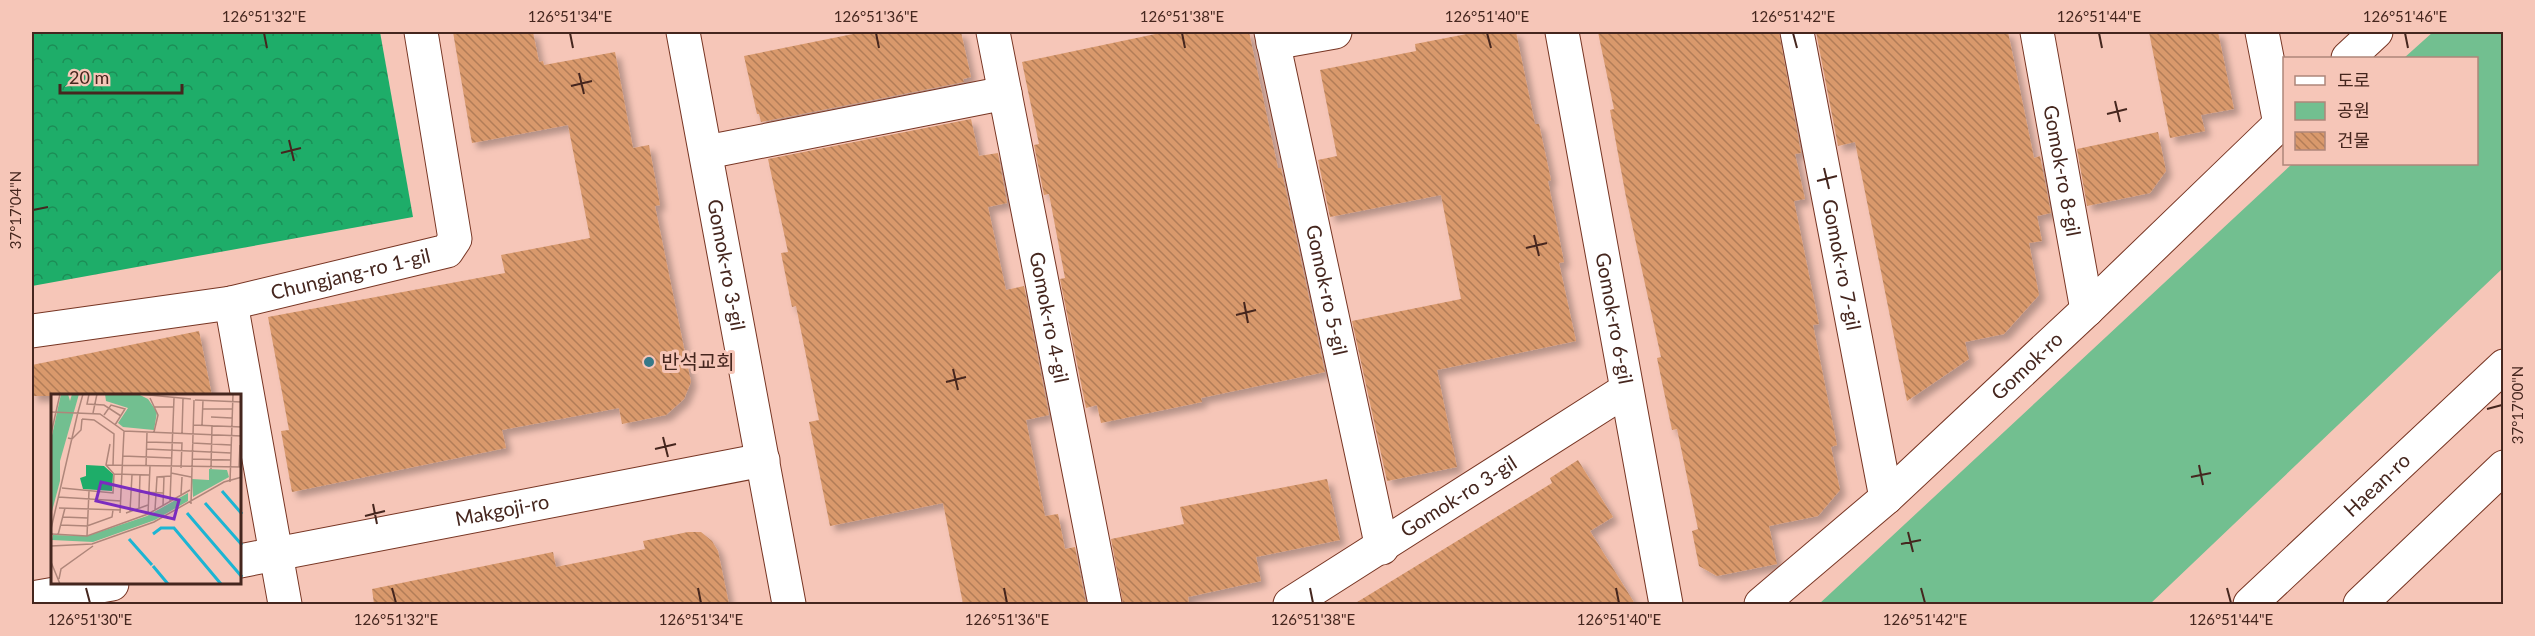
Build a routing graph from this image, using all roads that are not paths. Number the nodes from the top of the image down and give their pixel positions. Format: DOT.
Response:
graph roads {
  1 [pos="421,32"];
  2 [pos="683,32"];
  3 [pos="993,32"];
  4 [pos="1335,32"];
  5 [pos="1562,32"];
  6 [pos="1797,32"];
  7 [pos="2037,32"];
  8 [pos="2262,32"];
  9 [pos="2376,32"];
  10 [pos="1272,37"];
  11 [pos="2349,57"];
  12 [pos="1005,93"];
  13 [pos="2282,122"];
  14 [pos="707,152"];
  15 [pos="231,303"];
  16 [pos="2087,310"];
  17 [pos="32,331"];
  18 [pos="2504,366"];
  19 [pos="1626,390"];
  20 [pos="763,460"];
  21 [pos="2504,467"];
  22 [pos="1886,498"];
  23 [pos="1382,548"];
  24 [pos="276,555"];
  25 [pos="242,561"];
  26 [pos="106,585"];
  27 [pos="32,598"];
  28 [pos="285,604"];
  29 [pos="789,604"];
  30 [pos="1105,604"];
  31 [pos="1290,604"];
  32 [pos="1666,604"];
  33 [pos="1761,604"];
  34 [pos="2250,604"];
  35 [pos="2360,604"];
  1 -- 15 [label="street, Chungjang-ro 1-gil"];
  2 -- 14 [label="street, Gomok-ro 3-gil"];
  3 -- 12 [label="street, Gomok-ro 4-gil"];
  4 -- 10 [label="street"];
  5 -- 19 [label="street, Gomok-ro 6-gil"];
  6 -- 22 [label="street, Gomok-ro 7-gil"];
  7 -- 16 [label="street, Gomok-ro 8-gil"];
  8 -- 13 [label="street"];
  9 -- 11 [label="street"];
  10 -- 23 [label="street, Gomok-ro 5-gil"];
  12 -- 14 [label="street"];
  12 -- 30 [label="street, Gomok-ro 4-gil"];
  13 -- 16 [label="street, Gomok-ro"];
  14 -- 20 [label="street, Gomok-ro 3-gil"];
  15 -- 17 [label="street, Chungjang-ro 1-gil"];
  15 -- 24 [label="street"];
  16 -- 22 [label="street, Gomok-ro"];
  18 -- 34 [label="street, Haean-ro"];
  19 -- 23 [label="street, Gomok-ro 3-gil"];
  19 -- 32 [label="street, Gomok-ro 6-gil"];
  20 -- 24 [label="street, Makgoji-ro"];
  20 -- 29 [label="street, Gomok-ro 3-gil"];
  21 -- 35 [label="street"];
  22 -- 33 [label="street, Gomok-ro"];
  23 -- 31 [label="street, Gomok-ro 3-gil"];
  24 -- 25 [label="street, Makgoji-ro"];
  24 -- 28 [label="street"];
  26 -- 27 [label="street"];
}
